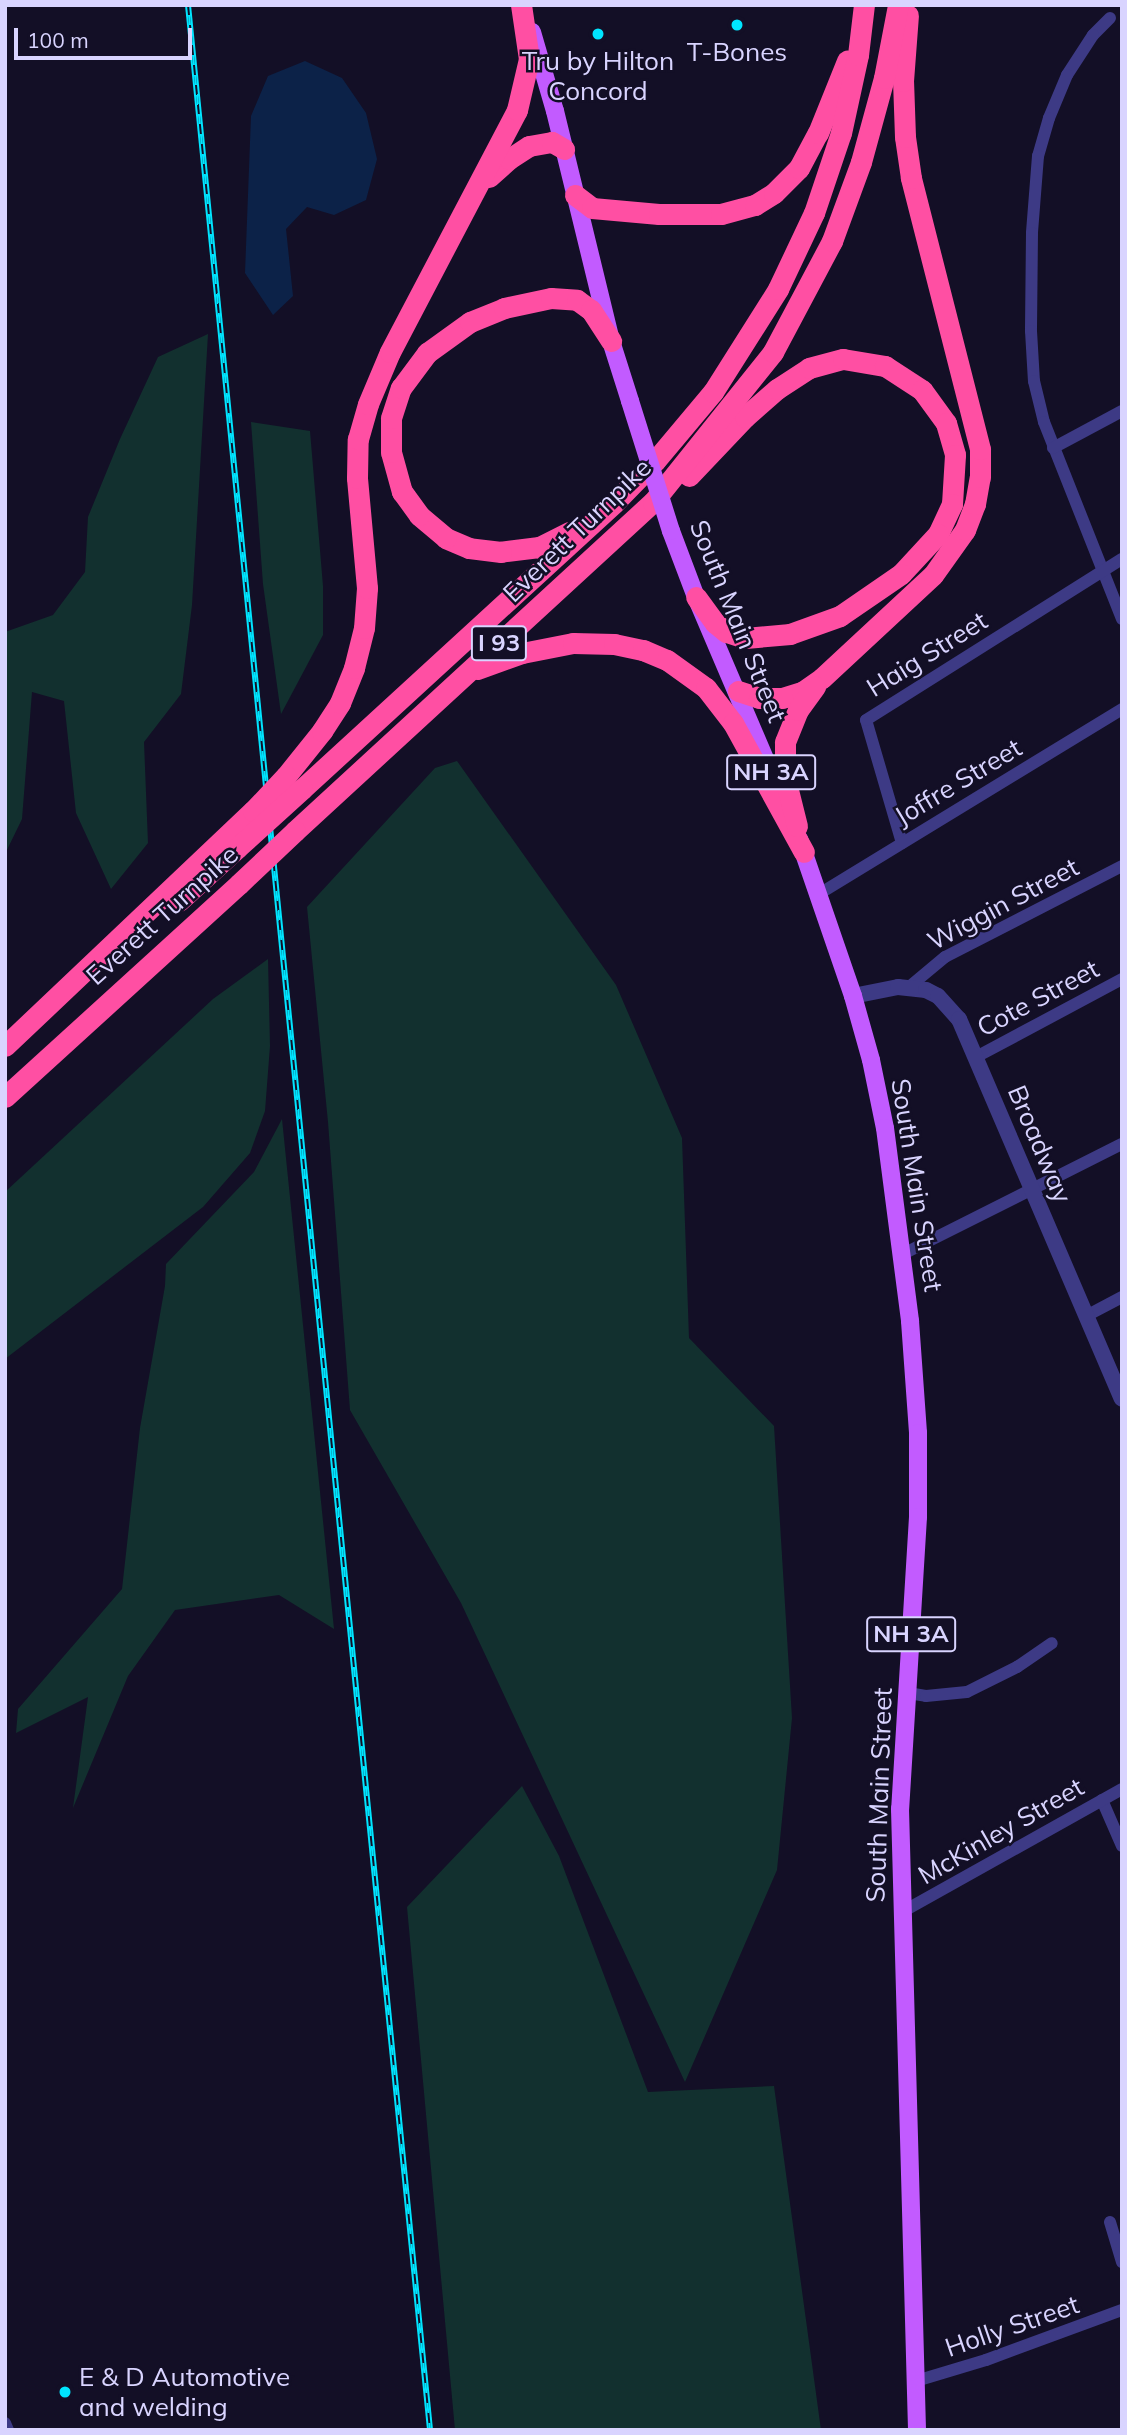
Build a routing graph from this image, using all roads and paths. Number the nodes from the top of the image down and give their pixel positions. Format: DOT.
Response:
graph roads {
  1 [pos="523,5"];
  2 [pos="863,5"];
  3 [pos="898,5"];
  4 [pos="909,5"];
  5 [pos="1110,18"];
  6 [pos="564,149"];
  7 [pos="575,195"];
  8 [pos="471,197"];
  9 [pos="611,341"];
  10 [pos="1122,411"];
  11 [pos="1053,448"];
  12 [pos="649,467"];
  13 [pos="653,502"];
  14 [pos="1122,559"];
  15 [pos="1101,571"];
  16 [pos="696,597"];
  17 [pos="1122,619"];
  18 [pos="465,673"];
  19 [pos="822,678"];
  20 [pos="738,691"];
  21 [pos="1122,709"];
  22 [pos="294,782"];
  23 [pos="902,843"];
  24 [pos="804,852"];
  25 [pos="1122,866"];
  26 [pos="819,894"];
  27 [pos="1122,979"];
  28 [pos="909,987"];
  29 [pos="853,996"];
  30 [pos="5,1046"];
  31 [pos="976,1057"];
  32 [pos="5,1061"];
  33 [pos="5,1097"];
  34 [pos="1122,1144"];
  35 [pos="1032,1190"];
  36 [pos="903,1254"];
  37 [pos="1122,1297"];
  38 [pos="1086,1316"];
  39 [pos="1122,1399"];
  40 [pos="1052,1643"];
  41 [pos="908,1693"];
  42 [pos="1122,1789"];
  43 [pos="1102,1800"];
  44 [pos="1122,1846"];
  45 [pos="902,1912"];
  46 [pos="1110,2222"];
  47 [pos="1122,2262"];
  48 [pos="1122,2310"];
  49 [pos="916,2381"];
  50 [pos="5,2423"];
  51 [pos="8,2430"];
  52 [pos="918,2430"];
  1 -- 6 [label="main road, South Main Street / NH 3A"];
  1 -- 8 [label="highway"];
  2 -- 7 [label="highway"];
  2 -- 12 [label="highway, Everett Turnpike / I 93"];
  3 -- 13 [label="highway, Everett Turnpike / I 93"];
  4 -- 19 [label="highway"];
  5 -- 11 [label="street"];
  6 -- 7 [label="main road, South Main Street / NH 3A"];
  6 -- 8 [label="highway"];
  7 -- 9 [label="main road, South Main Street / NH 3A"];
  8 -- 22 [label="highway"];
  9 -- 12 [label="highway"];
  9 -- 16 [label="main road, South Main Street / NH 3A, bridge"];
  10 -- 11 [label="street"];
  11 -- 15 [label="street"];
  12 -- 22 [label="highway, Everett Turnpike / I 93"];
  13 -- 16 [label="highway"];
  13 -- 18 [label="highway, Everett Turnpike / I 93"];
  14 -- 15 [label="street, Haig Street"];
  15 -- 17 [label="street"];
  15 -- 23 [label="street, Haig Street"];
  16 -- 20 [label="main road, South Main Street / NH 3A"];
  18 -- 24 [label="highway"];
  18 -- 33 [label="highway, Everett Turnpike / I 93, bridge"];
  19 -- 20 [label="highway"];
  19 -- 24 [label="highway"];
  20 -- 24 [label="main road, South Main Street / NH 3A"];
  21 -- 23 [label="street, Joffre Street"];
  22 -- 30 [label="highway, bridge"];
  22 -- 32 [label="highway, Everett Turnpike / I 93, bridge"];
  23 -- 26 [label="street, Joffre Street"];
  24 -- 26 [label="main road, South Main Street / NH 3A"];
  25 -- 28 [label="street, Wiggin Street"];
  26 -- 29 [label="main road, South Main Street / NH 3A"];
  27 -- 31 [label="street, Cote Street"];
  28 -- 29 [label="street"];
  28 -- 31 [label="street, Broadway"];
  29 -- 36 [label="main road, South Main Street / NH 3A"];
  31 -- 35 [label="street, Broadway"];
  34 -- 35 [label="street"];
  35 -- 36 [label="street"];
  35 -- 38 [label="street, Broadway"];
  36 -- 41 [label="main road, South Main Street / NH 3A"];
  37 -- 38 [label="street"];
  38 -- 39 [label="street, Broadway"];
  40 -- 41 [label="street"];
  41 -- 45 [label="main road, South Main Street / NH 3A"];
  42 -- 43 [label="street, McKinley Street"];
  43 -- 44 [label="street"];
  43 -- 45 [label="street, McKinley Street"];
  45 -- 49 [label="main road, South Main Street / NH 3A"];
  46 -- 47 [label="street"];
  48 -- 49 [label="street, Holly Street"];
  49 -- 52 [label="main road, South Main Street / NH 3A"];
  50 -- 51 [label="street"];
}
